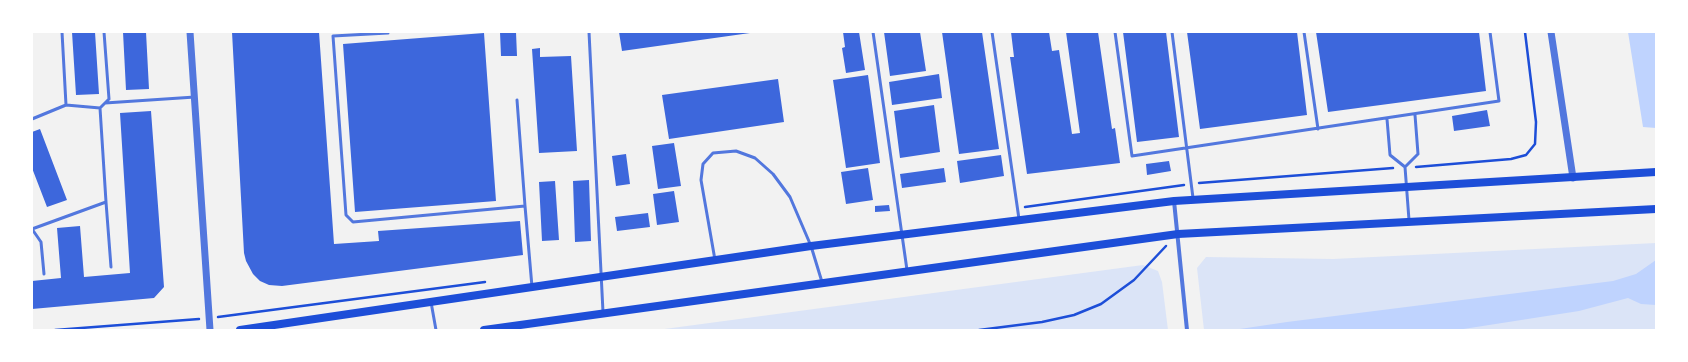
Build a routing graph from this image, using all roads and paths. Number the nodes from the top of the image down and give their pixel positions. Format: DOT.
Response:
graph roads {
  1 [pos="62,32"];
  2 [pos="104,32"];
  3 [pos="190,32"];
  4 [pos="589,32"];
  5 [pos="873,32"];
  6 [pos="992,32"];
  7 [pos="1115,32"];
  8 [pos="1172,32"];
  9 [pos="1304,32"];
  10 [pos="1490,32"];
  11 [pos="1550,32"];
  12 [pos="388,33"];
  13 [pos="195,97"];
  14 [pos="517,100"];
  15 [pos="105,103"];
  16 [pos="66,105"];
  17 [pos="100,108"];
  18 [pos="1415,115"];
  19 [pos="32,119"];
  20 [pos="1387,119"];
  21 [pos="1318,129"];
  22 [pos="1187,148"];
  23 [pos="1405,167"];
  24 [pos="1656,172"];
  25 [pos="1573,178"];
  26 [pos="1406,188"];
  27 [pos="1194,200"];
  28 [pos="1174,201"];
  29 [pos="106,202"];
  30 [pos="525,206"];
  31 [pos="1656,209"];
  32 [pos="1019,220"];
  33 [pos="1409,222"];
  34 [pos="32,229"];
  35 [pos="1178,234"];
  36 [pos="902,235"];
  37 [pos="811,246"];
  38 [pos="715,260"];
  39 [pos="111,267"];
  40 [pos="907,272"];
  41 [pos="44,274"];
  42 [pos="601,277"];
  43 [pos="822,283"];
  44 [pos="532,287"];
  45 [pos="431,301"];
  46 [pos="603,314"];
  47 [pos="210,330"];
  48 [pos="240,330"];
  49 [pos="436,330"];
  50 [pos="484,330"];
  51 [pos="979,330"];
  52 [pos="1187,330"];
  1 -- 16 [label="lane"];
  2 -- 15 [label="lane"];
  3 -- 13 [label="street"];
  4 -- 42 [label="lane"];
  5 -- 36 [label="lane"];
  6 -- 32 [label="lane"];
  7 -- 22 [label="lane"];
  8 -- 22 [label="lane"];
  9 -- 21 [label="lane"];
  10 -- 18 [label="lane"];
  11 -- 25 [label="street"];
  12 -- 30 [label="lane"];
  13 -- 15 [label="lane"];
  13 -- 47 [label="street"];
  14 -- 30 [label="lane"];
  15 -- 17 [label="lane"];
  16 -- 17 [label="lane"];
  16 -- 19 [label="lane"];
  17 -- 29 [label="lane"];
  18 -- 20 [label="lane"];
  18 -- 23 [label="lane"];
  20 -- 21 [label="lane"];
  20 -- 23 [label="lane"];
  21 -- 22 [label="lane"];
  22 -- 27 [label="lane"];
  23 -- 26 [label="lane"];
  24 -- 25 [label="main road"];
  25 -- 26 [label="main road"];
  26 -- 27 [label="main road"];
  26 -- 33 [label="lane"];
  27 -- 28 [label="main road"];
  28 -- 32 [label="main road"];
  28 -- 35 [label="street"];
  29 -- 34 [label="lane"];
  29 -- 39 [label="lane"];
  30 -- 44 [label="lane"];
  31 -- 33 [label="main road"];
  32 -- 36 [label="main road"];
  33 -- 35 [label="main road"];
  34 -- 41 [label="lane"];
  35 -- 40 [label="main road"];
  35 -- 51 [label="path"];
  35 -- 52 [label="street"];
  36 -- 37 [label="main road"];
  36 -- 40 [label="lane"];
  37 -- 38 [label="main road"];
  37 -- 38 [label="lane"];
  37 -- 43 [label="lane"];
  38 -- 42 [label="main road"];
  40 -- 43 [label="main road"];
  42 -- 44 [label="main road"];
  42 -- 46 [label="lane"];
  43 -- 46 [label="main road"];
  44 -- 45 [label="main road"];
  45 -- 48 [label="main road"];
  45 -- 49 [label="lane"];
  46 -- 50 [label="main road"];
}
